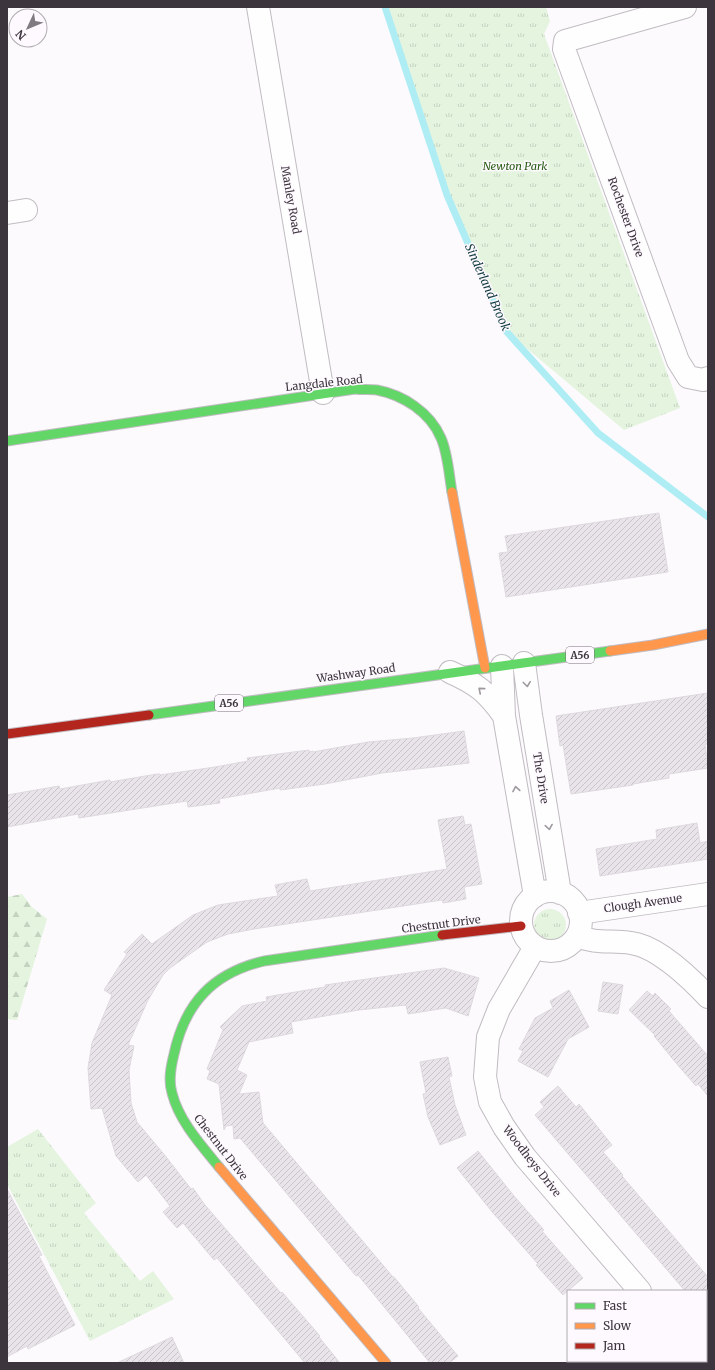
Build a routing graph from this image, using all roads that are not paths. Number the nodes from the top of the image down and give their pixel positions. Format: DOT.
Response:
graph roads {
  1 [pos="258,7"];
  2 [pos="685,7"];
  3 [pos="705,379"];
  4 [pos="323,393"];
  5 [pos="7,441"];
  6 [pos="708,634"];
  7 [pos="524,663"];
  8 [pos="493,667"];
  9 [pos="450,672"];
  10 [pos="504,716"];
  11 [pos="7,734"];
  12 [pos="560,893"];
  13 [pos="708,894"];
  14 [pos="535,896"];
  15 [pos="579,913"];
  16 [pos="521,926"];
  17 [pos="577,936"];
  18 [pos="535,947"];
  19 [pos="708,997"];
  20 [pos="639,1290"];
  21 [pos="386,1363"];
  1 -- 4 [label="street, Manley Road"];
  2 -- 3 [label="street, Rochester Drive"];
  4 -- 5 [label="main road, Langdale Road"];
  4 -- 8 [label="main road, Langdale Road"];
  6 -- 7 [label="main road, Washway Road / A56"];
  7 -- 8 [label="main road, Washway Road / A56"];
  7 -- 12 [label="street, The Drive, one-way"];
  8 -- 9 [label="main road, Washway Road / A56"];
  8 -- 10 [label="street"];
  10 -- 9 [label="street, one-way"];
  9 -- 11 [label="main road, Washway Road / A56"];
  14 -- 10 [label="street, one-way"];
  12 -- 14 [label="street"];
  12 -- 15 [label="street"];
  13 -- 15 [label="street, Clough Avenue"];
  14 -- 16 [label="street"];
  15 -- 17 [label="street"];
  16 -- 18 [label="street"];
  16 -- 21 [label="main road, Chestnut Drive"];
  17 -- 18 [label="street"];
  17 -- 19 [label="street"];
  18 -- 20 [label="street, Woodheys Drive"];
}
